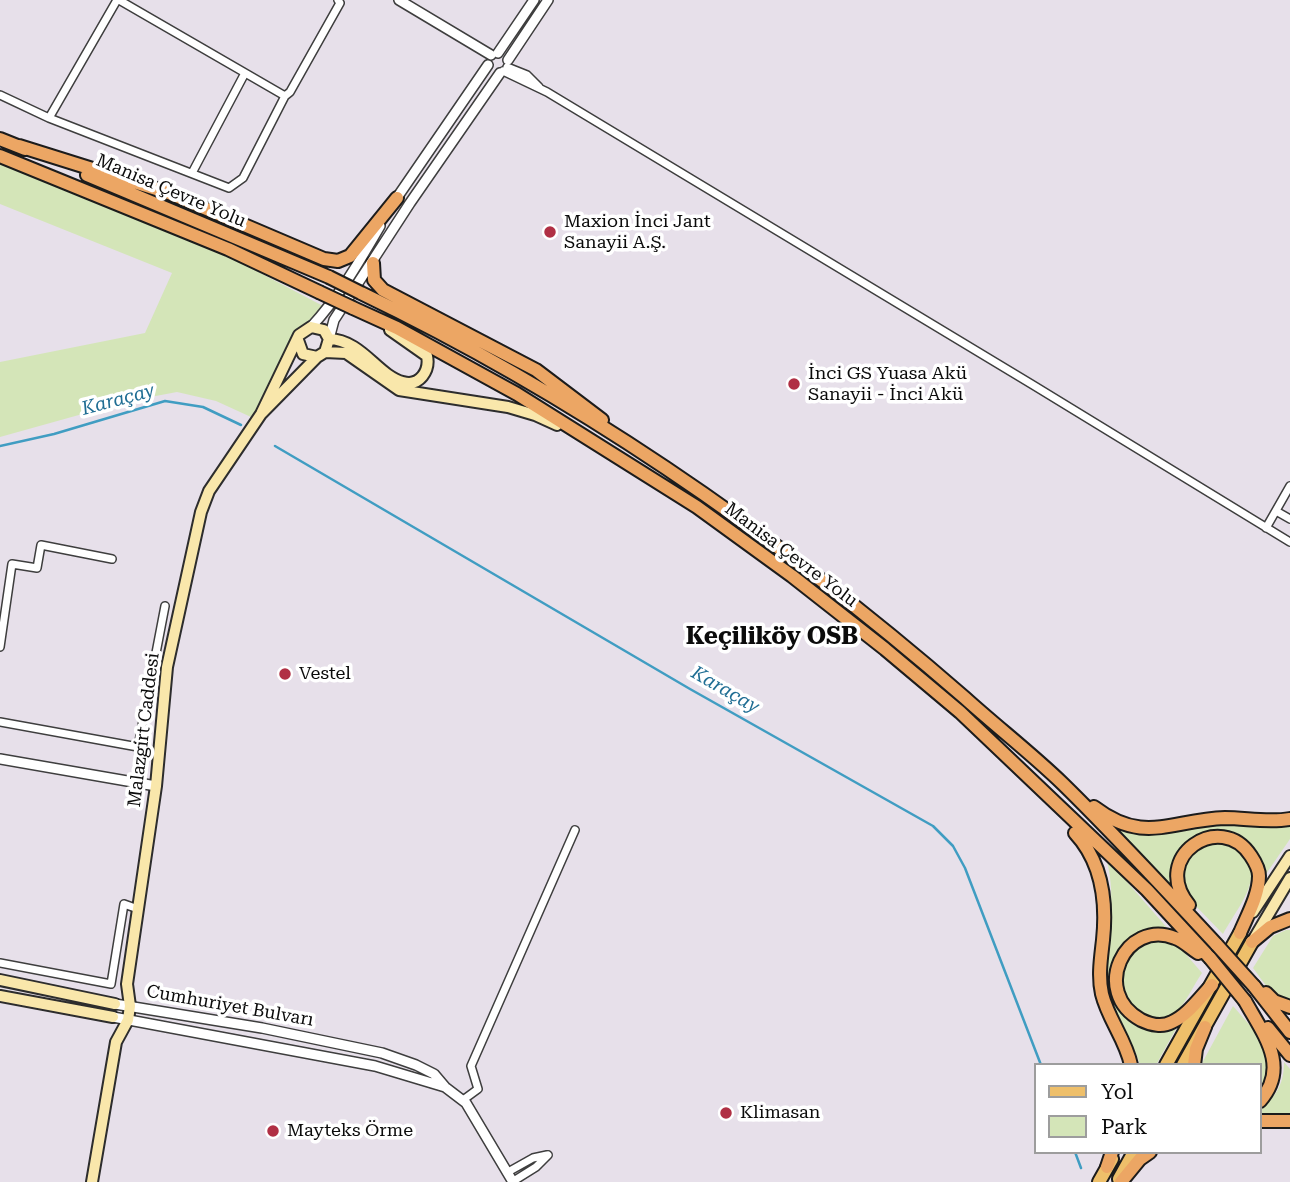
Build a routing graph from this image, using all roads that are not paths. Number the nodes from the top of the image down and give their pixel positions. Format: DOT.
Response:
graph roads {
  1 [pos="118,0"];
  2 [pos="338,0"];
  3 [pos="398,0"];
  4 [pos="534,0"];
  5 [pos="548,0"];
  6 [pos="491,59"];
  7 [pos="505,68"];
  8 [pos="245,74"];
  9 [pos="0,95"];
  10 [pos="285,96"];
  11 [pos="49,118"];
  12 [pos="0,139"];
  13 [pos="19,146"];
  14 [pos="0,156"];
  15 [pos="192,173"];
  16 [pos="397,198"];
  17 [pos="373,263"];
  18 [pos="368,316"];
  19 [pos="311,327"];
  20 [pos="329,339"];
  21 [pos="298,340"];
  22 [pos="321,355"];
  23 [pos="261,414"];
  24 [pos="634,448"];
  25 [pos="620,459"];
  26 [pos="1290,486"];
  27 [pos="1276,511"];
  28 [pos="1290,519"];
  29 [pos="1266,528"];
  30 [pos="1290,542"];
  31 [pos="112,559"];
  32 [pos="165,606"];
  33 [pos="0,647"];
  34 [pos="0,722"];
  35 [pos="0,759"];
  36 [pos="1061,782"];
  37 [pos="156,786"];
  38 [pos="1047,797"];
  39 [pos="1290,820"];
  40 [pos="575,831"];
  41 [pos="1290,856"];
  42 [pos="1290,878"];
  43 [pos="138,909"];
  44 [pos="1290,919"];
  45 [pos="1240,933"];
  46 [pos="1252,942"];
  47 [pos="1217,945"];
  48 [pos="1210,958"];
  49 [pos="0,963"];
  50 [pos="0,980"];
  51 [pos="127,984"];
  52 [pos="1212,985"];
  53 [pos="1254,986"];
  54 [pos="0,996"];
  55 [pos="1245,1001"];
  56 [pos="115,1004"];
  57 [pos="130,1006"];
  58 [pos="1290,1007"];
  59 [pos="113,1017"];
  60 [pos="128,1020"];
  61 [pos="1205,1027"];
  62 [pos="262,1028"];
  63 [pos="1290,1032"];
  64 [pos="116,1042"];
  65 [pos="258,1044"];
  66 [pos="1290,1055"];
  67 [pos="1130,1063"];
  68 [pos="1167,1063"];
  69 [pos="1184,1063"];
  70 [pos="1195,1063"];
  71 [pos="446,1087"];
  72 [pos="1262,1099"];
  73 [pos="463,1100"];
  74 [pos="1262,1121"];
  75 [pos="1290,1121"];
  76 [pos="1113,1154"];
  77 [pos="1133,1154"];
  78 [pos="1147,1154"];
  79 [pos="1107,1167"];
  80 [pos="511,1179"];
  81 [pos="92,1182"];
  82 [pos="1099,1182"];
  83 [pos="1119,1182"];
  1 -- 8 [label="street"];
  1 -- 11 [label="street"];
  2 -- 10 [label="street"];
  3 -- 6 [label="street"];
  4 -- 6 [label="street"];
  5 -- 7 [label="street"];
  6 -- 7 [label="street"];
  6 -- 7 [label="street"];
  6 -- 16 [label="street"];
  7 -- 17 [label="street"];
  7 -- 29 [label="street"];
  8 -- 10 [label="street"];
  8 -- 15 [label="street"];
  9 -- 11 [label="street"];
  10 -- 15 [label="street"];
  11 -- 15 [label="street"];
  12 -- 13 [label="highway, Manisa Çevre Yolu"];
  13 -- 16 [label="highway"];
  13 -- 24 [label="highway, Manisa Çevre Yolu, bridge"];
  14 -- 18 [label="highway, Manisa Çevre Yolu, bridge"];
  16 -- 19 [label="street"];
  17 -- 20 [label="street"];
  17 -- 24 [label="highway"];
  18 -- 20 [label="main road"];
  18 -- 25 [label="highway, Manisa Çevre Yolu"];
  19 -- 20 [label="main road"];
  19 -- 21 [label="main road"];
  20 -- 22 [label="main road"];
  21 -- 22 [label="main road"];
  21 -- 23 [label="main road"];
  22 -- 23 [label="main road"];
  22 -- 25 [label="main road"];
  23 -- 37 [label="main road, Malazgirt Caddesi"];
  24 -- 36 [label="highway, Manisa Çevre Yolu"];
  25 -- 38 [label="highway, Manisa Çevre Yolu"];
  26 -- 27 [label="street"];
  27 -- 28 [label="street"];
  27 -- 29 [label="street"];
  29 -- 30 [label="street"];
  31 -- 33 [label="street"];
  32 -- 34 [label="street"];
  35 -- 37 [label="street"];
  36 -- 39 [label="highway"];
  36 -- 47 [label="highway, Manisa Çevre Yolu"];
  37 -- 43 [label="main road, Malazgirt Caddesi"];
  38 -- 48 [label="highway, Manisa Çevre Yolu"];
  38 -- 67 [label="highway"];
  40 -- 73 [label="street"];
  41 -- 45 [label="main road"];
  42 -- 46 [label="main road"];
  43 -- 49 [label="street"];
  43 -- 51 [label="main road, Malazgirt Caddesi"];
  44 -- 46 [label="highway"];
  45 -- 47 [label="highway"];
  45 -- 52 [label="main road"];
  46 -- 61 [label="main road"];
  47 -- 53 [label="highway, bridge"];
  48 -- 52 [label="highway"];
  48 -- 55 [label="highway, Manisa Çevre Yolu, bridge"];
  50 -- 56 [label="main road, Cumhuriyet Bulvarı"];
  51 -- 56 [label="main road"];
  51 -- 57 [label="main road"];
  52 -- 68 [label="main road"];
  53 -- 58 [label="highway"];
  53 -- 63 [label="highway"];
  54 -- 59 [label="main road, Cumhuriyet Bulvarı"];
  55 -- 66 [label="highway"];
  55 -- 72 [label="highway"];
  56 -- 57 [label="street, Cumhuriyet Bulvarı"];
  56 -- 59 [label="main road"];
  57 -- 60 [label="main road"];
  57 -- 62 [label="street, Cumhuriyet Bulvarı"];
  59 -- 60 [label="street, Cumhuriyet Bulvarı"];
  59 -- 64 [label="main road"];
  60 -- 64 [label="main road"];
  60 -- 65 [label="street, Cumhuriyet Bulvarı"];
  61 -- 69 [label="main road"];
  61 -- 70 [label="highway"];
  62 -- 65 [label="street"];
  62 -- 71 [label="street, Cumhuriyet Bulvarı"];
  64 -- 81 [label="main road"];
  65 -- 71 [label="street, Cumhuriyet Bulvarı"];
  71 -- 73 [label="street, Cumhuriyet Bulvarı"];
  73 -- 80 [label="street, Cumhuriyet Bulvarı"];
  74 -- 75 [label="highway"];
  76 -- 79 [label="highway"];
  77 -- 83 [label="main road"];
  78 -- 83 [label="highway"];
  79 -- 82 [label="main road"];
  80 -- 80 [label="street"];
}
